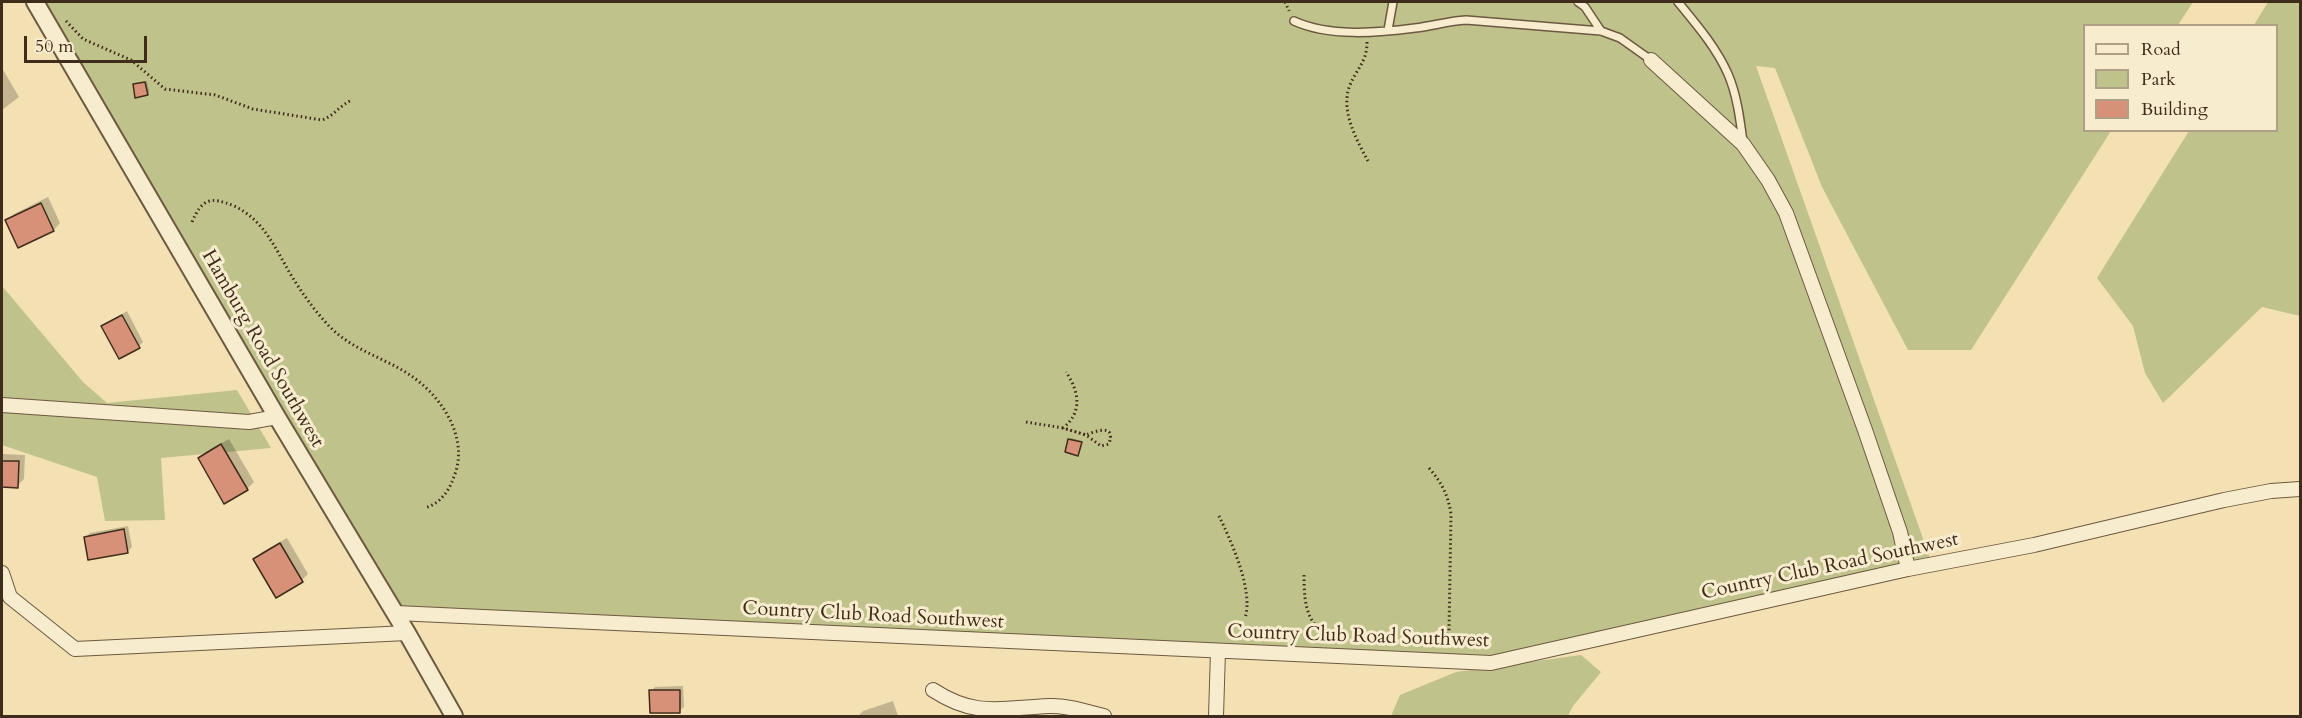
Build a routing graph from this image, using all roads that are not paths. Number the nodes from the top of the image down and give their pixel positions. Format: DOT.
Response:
graph roads {
  1 [pos="35,2"];
  2 [pos="1393,2"];
  3 [pos="1578,2"];
  4 [pos="1678,2"];
  5 [pos="1294,21"];
  6 [pos="1388,30"];
  7 [pos="1601,31"];
  8 [pos="1651,60"];
  9 [pos="1743,144"];
  10 [pos="2,405"];
  11 [pos="277,417"];
  12 [pos="2301,489"];
  13 [pos="1908,569"];
  14 [pos="2,573"];
  15 [pos="396,614"];
  16 [pos="407,633"];
  17 [pos="1218,651"];
  18 [pos="933,690"];
  19 [pos="454,717"];
  20 [pos="1104,717"];
  21 [pos="1216,717"];
  1 -- 11 [label="street, Hamburg Road Southwest"];
  2 -- 6 [label="lane"];
  3 -- 7 [label="lane"];
  4 -- 9 [label="lane"];
  5 -- 6 [label="lane"];
  6 -- 7 [label="lane"];
  7 -- 8 [label="lane"];
  8 -- 9 [label="street"];
  9 -- 13 [label="street"];
  10 -- 11 [label="street"];
  11 -- 15 [label="street, Hamburg Road Southwest"];
  12 -- 13 [label="street, Country Club Road Southwest"];
  13 -- 17 [label="street, Country Club Road Southwest"];
  14 -- 16 [label="street"];
  15 -- 16 [label="street, Hamburg Road Southwest"];
  15 -- 17 [label="street, Country Club Road Southwest"];
  16 -- 19 [label="street, Hamburg Road Southwest"];
  17 -- 21 [label="street"];
  18 -- 20 [label="street"];
}
